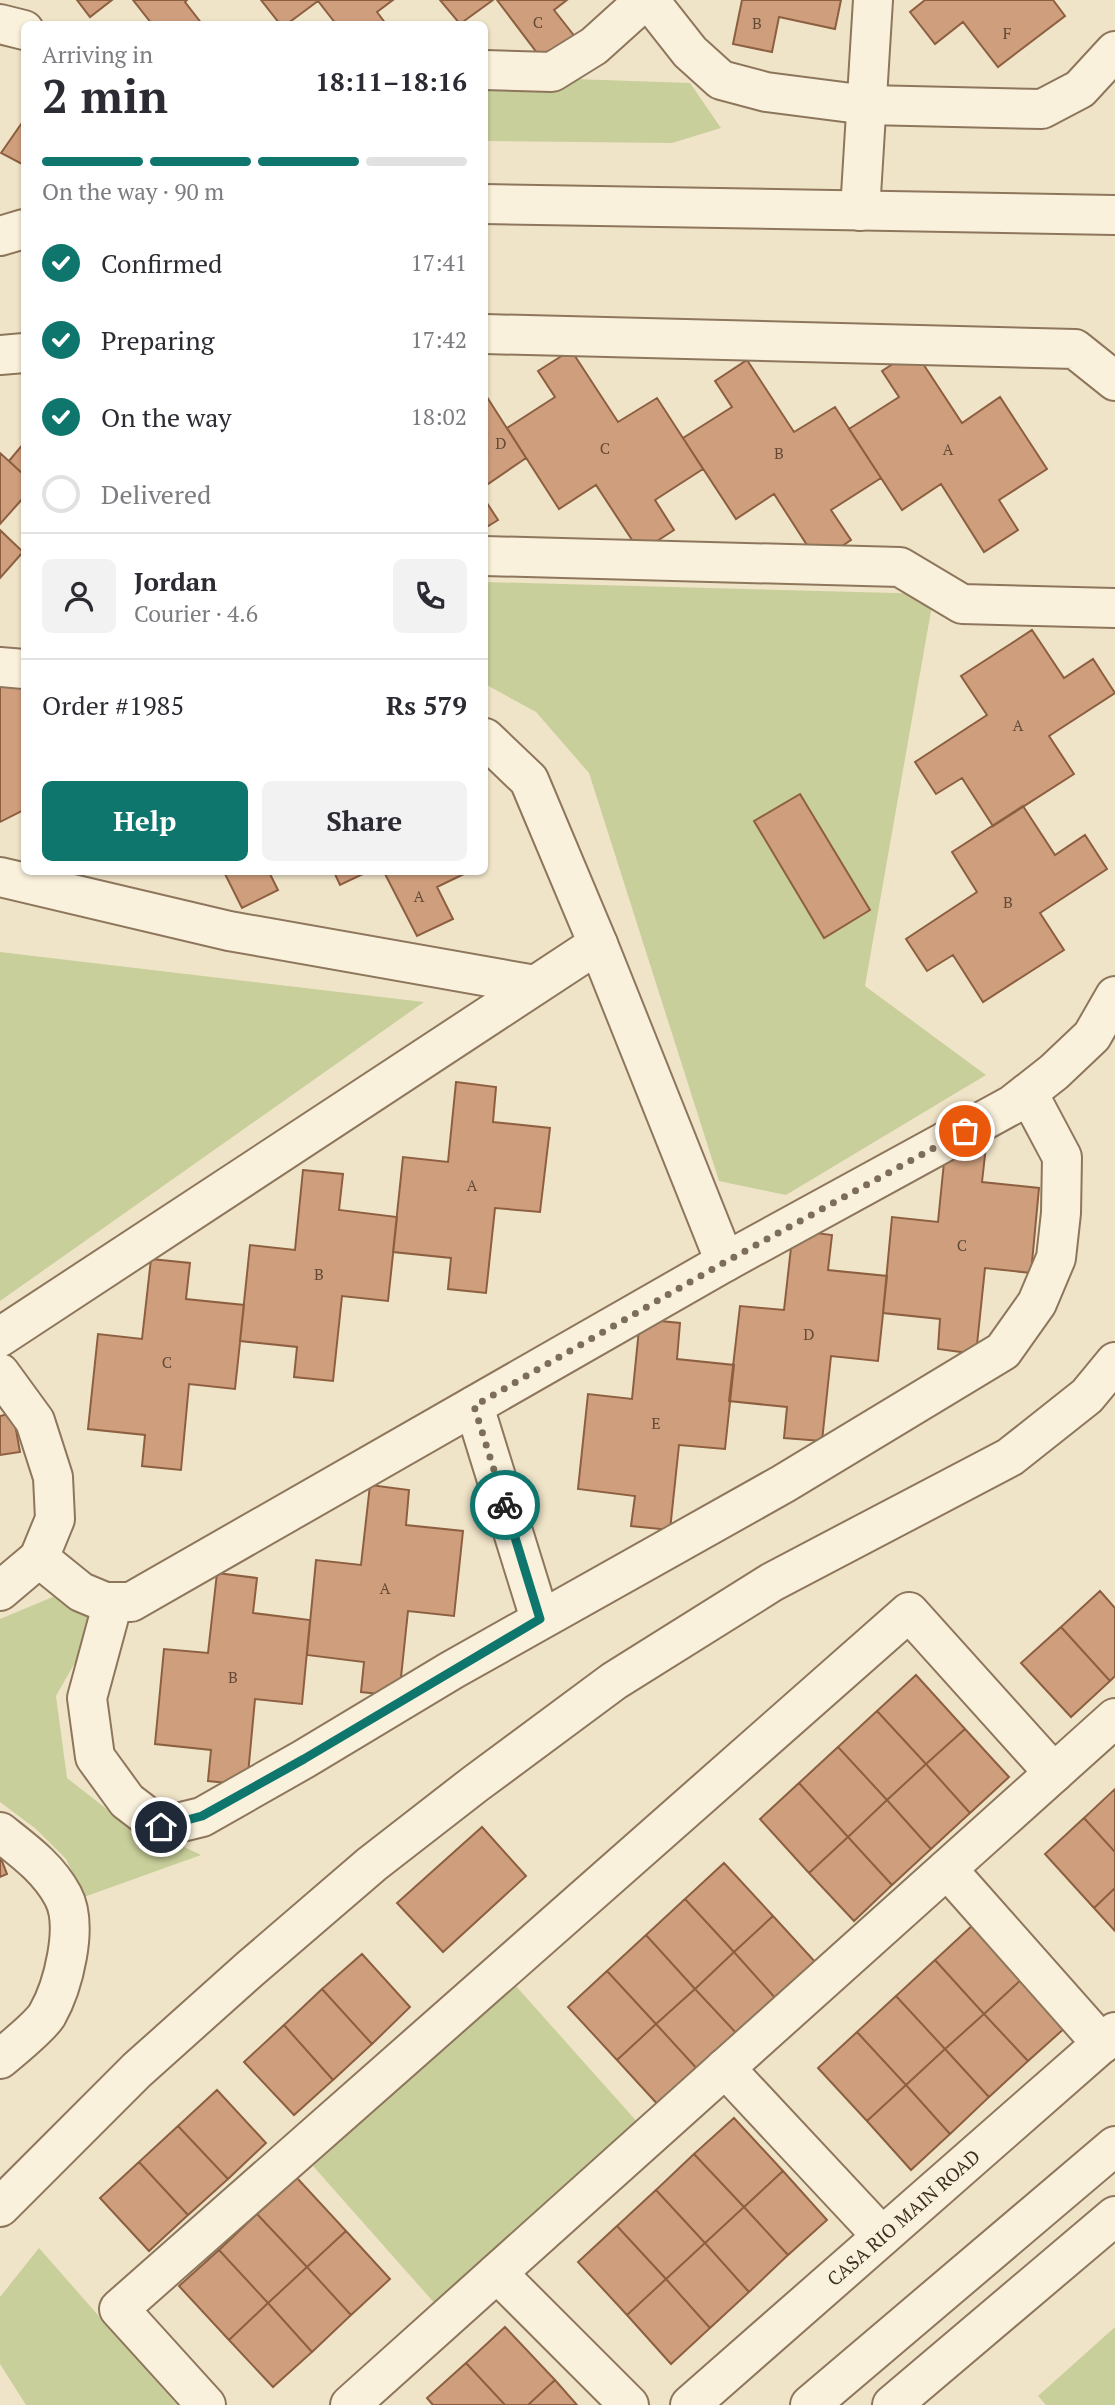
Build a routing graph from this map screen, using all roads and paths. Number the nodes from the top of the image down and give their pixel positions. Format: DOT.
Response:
graph roads {
  1 [pos="647,0"];
  2 [pos="873,0"];
  3 [pos="0,24"];
  4 [pos="21,29"];
  5 [pos="1115,51"];
  6 [pos="488,70"];
  7 [pos="867,105"];
  8 [pos="488,204"];
  9 [pos="860,211"];
  10 [pos="1115,215"];
  11 [pos="21,230"];
  12 [pos="0,236"];
  13 [pos="488,334"];
  14 [pos="21,353"];
  15 [pos="0,355"];
  16 [pos="1115,381"];
  17 [pos="488,556"];
  18 [pos="1115,608"];
  19 [pos="0,667"];
  20 [pos="21,669"];
  21 [pos="488,741"];
  22 [pos="0,877"];
  23 [pos="598,944"];
  24 [pos="535,985"];
  25 [pos="1115,996"];
  26 [pos="1028,1093"];
  27 [pos="725,1262"];
  28 [pos="0,1337"];
  29 [pos="1115,1362"];
  30 [pos="0,1373"];
  31 [pos="474,1406"];
  32 [pos="39,1558"];
  33 [pos="0,1591"];
  34 [pos="113,1602"];
  35 [pos="540,1619"];
  36 [pos="1115,1718"];
  37 [pos="1054,1773"];
  38 [pos="0,1832"];
  39 [pos="947,1869"];
  40 [pos="1108,2038"];
  41 [pos="0,2059"];
  42 [pos="725,2068"];
  43 [pos="1115,2146"];
  44 [pos="0,2207"];
  45 [pos="1115,2216"];
  46 [pos="882,2236"];
  47 [pos="497,2273"];
  48 [pos="206,2405"];
  49 [pos="350,2405"];
  50 [pos="629,2405"];
  51 [pos="690,2405"];
  52 [pos="810,2405"];
  53 [pos="892,2405"];
  1 -- 6 [label="street"];
  1 -- 7 [label="street"];
  2 -- 7 [label="street"];
  3 -- 4 [label="street"];
  5 -- 7 [label="street"];
  7 -- 9 [label="street"];
  8 -- 9 [label="street"];
  9 -- 10 [label="street"];
  11 -- 12 [label="street"];
  13 -- 16 [label="street"];
  14 -- 15 [label="street"];
  17 -- 18 [label="street"];
  19 -- 20 [label="street"];
  21 -- 23 [label="street"];
  22 -- 24 [label="street"];
  23 -- 24 [label="street"];
  23 -- 27 [label="street"];
  24 -- 28 [label="street"];
  25 -- 26 [label="street"];
  26 -- 27 [label="street"];
  26 -- 35 [label="street"];
  27 -- 31 [label="street"];
  29 -- 44 [label="street"];
  30 -- 32 [label="street"];
  31 -- 34 [label="street"];
  31 -- 35 [label="street"];
  32 -- 33 [label="street"];
  32 -- 34 [label="street"];
  34 -- 35 [label="street"];
  36 -- 37 [label="street"];
  37 -- 39 [label="street"];
  37 -- 48 [label="street"];
  38 -- 41 [label="street"];
  39 -- 40 [label="street"];
  39 -- 42 [label="street"];
  40 -- 46 [label="street, CASA RIO MAIN ROAD"];
  42 -- 46 [label="street"];
  42 -- 47 [label="street"];
  43 -- 52 [label="street"];
  45 -- 53 [label="street"];
  46 -- 51 [label="street, CASA RIO MAIN ROAD"];
  47 -- 49 [label="street"];
  47 -- 50 [label="street"];
}
